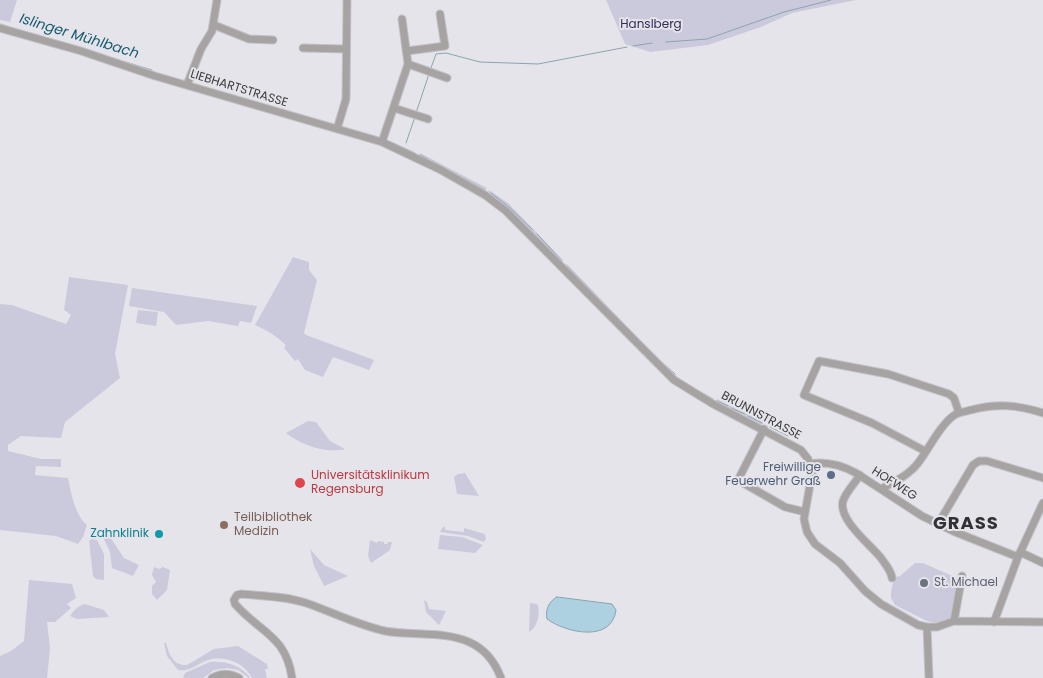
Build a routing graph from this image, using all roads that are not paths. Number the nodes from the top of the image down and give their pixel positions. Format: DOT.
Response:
graph roads {
  1 [pos="217,0"];
  2 [pos="347,0"];
  3 [pos="440,14"];
  4 [pos="402,19"];
  5 [pos="214,25"];
  6 [pos="0,28"];
  7 [pos="273,40"];
  8 [pos="303,48"];
  9 [pos="346,49"];
  10 [pos="407,51"];
  11 [pos="408,64"];
  12 [pos="448,78"];
  13 [pos="187,85"];
  14 [pos="394,108"];
  15 [pos="428,119"];
  16 [pos="337,129"];
  17 [pos="382,140"];
  18 [pos="466,185"];
  19 [pos="959,413"];
  20 [pos="1043,413"];
  21 [pos="764,429"];
  22 [pos="925,451"];
  23 [pos="810,464"];
  24 [pos="860,475"];
  25 [pos="1043,478"];
  26 [pos="881,489"];
  27 [pos="1043,503"];
  28 [pos="805,512"];
  29 [pos="938,524"];
  30 [pos="1019,555"];
  31 [pos="1043,563"];
  32 [pos="962,576"];
  33 [pos="892,578"];
  34 [pos="954,621"];
  35 [pos="994,622"];
  36 [pos="1043,622"];
  37 [pos="928,628"];
  38 [pos="212,678"];
  39 [pos="239,678"];
  40 [pos="292,678"];
  41 [pos="502,678"];
  42 [pos="929,678"];
  1 -- 5 [label="street"];
  2 -- 9 [label="street"];
  3 -- 10 [label="street"];
  4 -- 10 [label="street"];
  5 -- 7 [label="street"];
  5 -- 13 [label="street"];
  6 -- 13 [label="street, LIEBHARTSTRASSE"];
  8 -- 9 [label="street"];
  9 -- 16 [label="street"];
  10 -- 11 [label="street"];
  11 -- 12 [label="street"];
  11 -- 14 [label="street"];
  13 -- 16 [label="street, LIEBHARTSTRASSE"];
  14 -- 15 [label="street"];
  14 -- 17 [label="street"];
  16 -- 17 [label="street, LIEBHARTSTRASSE"];
  17 -- 18 [label="street, LIEBHARTSTRASSE"];
  18 -- 21 [label="street, BRUNNSTRASSE"];
  19 -- 20 [label="street"];
  19 -- 22 [label="street"];
  19 -- 22 [label="street"];
  21 -- 23 [label="street, BRUNNSTRASSE"];
  21 -- 28 [label="street"];
  22 -- 26 [label="street"];
  23 -- 24 [label="street, HOFWEG"];
  23 -- 28 [label="street"];
  24 -- 26 [label="street, HOFWEG"];
  24 -- 33 [label="street"];
  25 -- 29 [label="street"];
  26 -- 29 [label="street, HOFWEG"];
  27 -- 30 [label="street"];
  28 -- 37 [label="street"];
  29 -- 30 [label="street, HOFWEG"];
  30 -- 31 [label="street, HOFWEG"];
  30 -- 35 [label="street"];
  32 -- 34 [label="street"];
  34 -- 35 [label="street"];
  34 -- 37 [label="street"];
  35 -- 36 [label="street"];
  37 -- 42 [label="street"];
  38 -- 39 [label="street"];
  40 -- 41 [label="street"];
}
